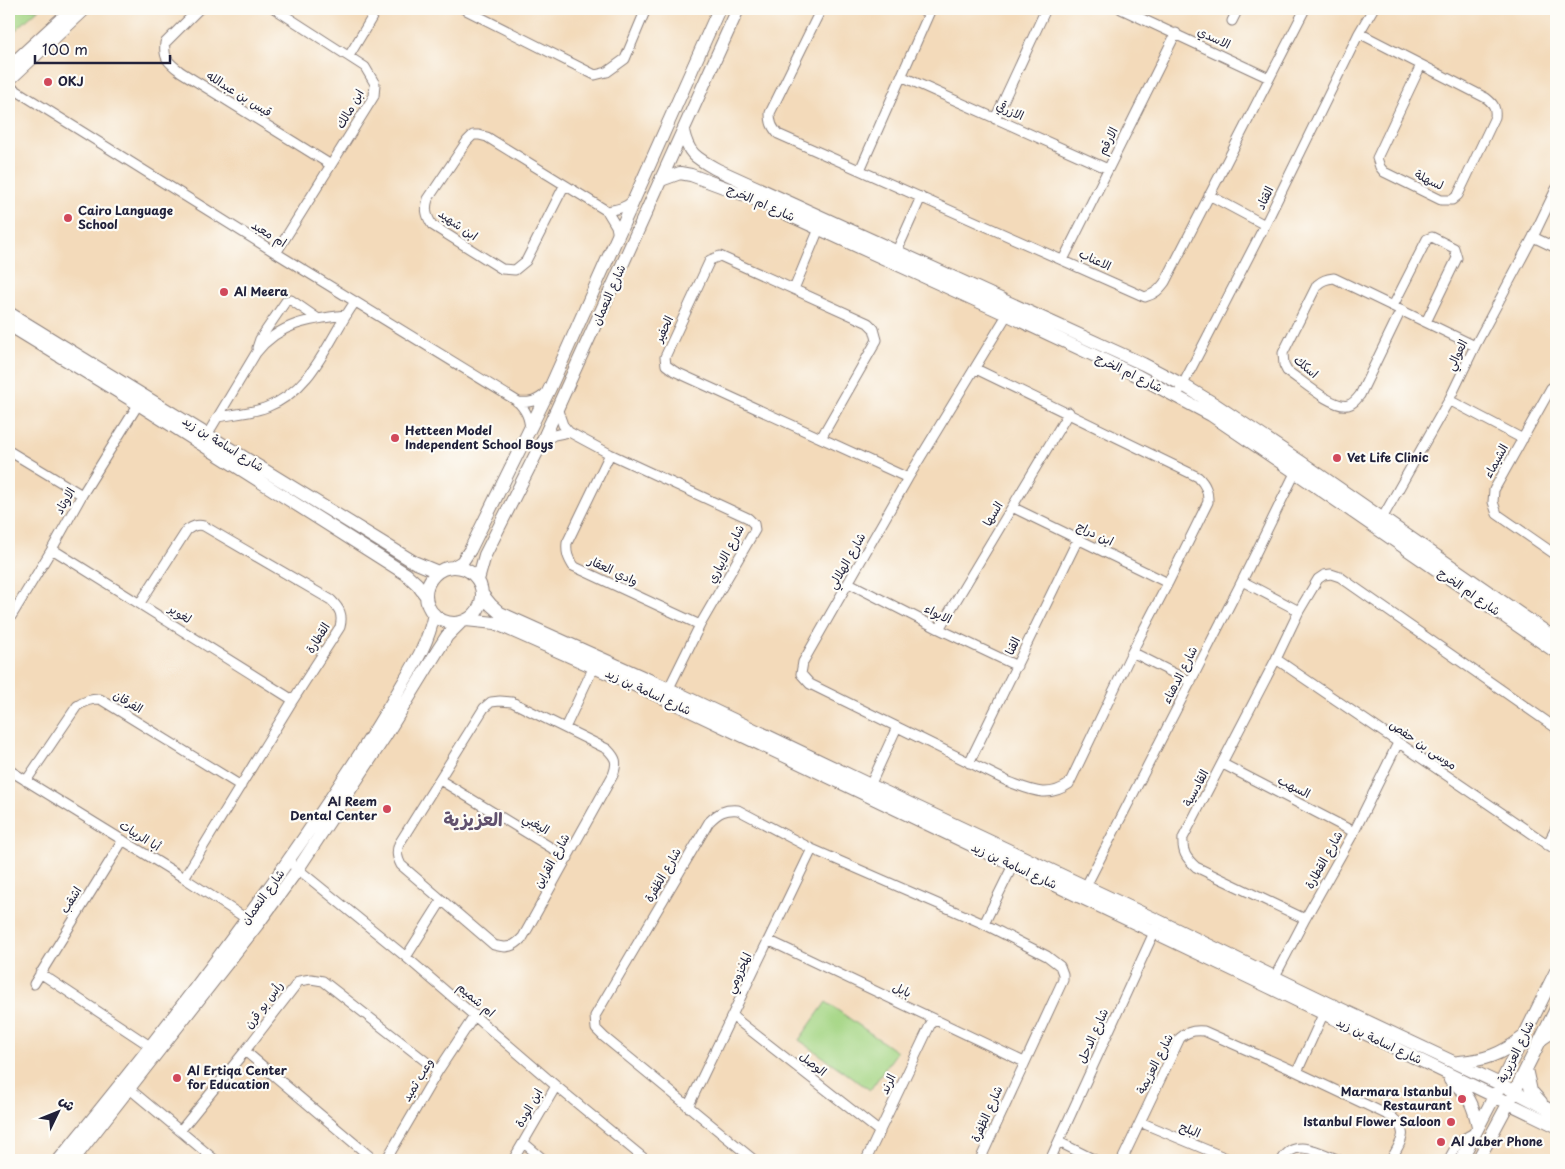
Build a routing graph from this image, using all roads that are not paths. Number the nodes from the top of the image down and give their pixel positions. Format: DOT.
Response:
graph roads {
  1 [pos="72,9"];
  2 [pos="85,9"];
  3 [pos="199,9"];
  4 [pos="276,9"];
  5 [pos="376,9"];
  6 [pos="464,9"];
  7 [pos="646,9"];
  8 [pos="719,9"];
  9 [pos="738,9"];
  10 [pos="821,9"];
  11 [pos="919,9"];
  12 [pos="1046,9"];
  13 [pos="1121,9"];
  14 [pos="1238,9"];
  15 [pos="1305,9"];
  16 [pos="1373,9"];
  17 [pos="930,11"];
  18 [pos="1232,21"];
  19 [pos="1176,33"];
  20 [pos="1359,34"];
  21 [pos="349,56"];
  22 [pos="1420,65"];
  23 [pos="9,67"];
  24 [pos="902,76"];
  25 [pos="1270,78"];
  26 [pos="9,80"];
  27 [pos="9,86"];
  28 [pos="995,119"];
  29 [pos="683,131"];
  30 [pos="331,165"];
  31 [pos="1108,169"];
  32 [pos="860,170"];
  33 [pos="662,180"];
  34 [pos="564,186"];
  35 [pos="1556,189"];
  36 [pos="1209,195"];
  37 [pos="921,197"];
  38 [pos="635,198"];
  39 [pos="607,211"];
  40 [pos="821,224"];
  41 [pos="1265,225"];
  42 [pos="618,236"];
  43 [pos="1533,237"];
  44 [pos="1556,248"];
  45 [pos="276,253"];
  46 [pos="894,257"];
  47 [pos="1063,260"];
  48 [pos="794,289"];
  49 [pos="355,302"];
  50 [pos="1397,308"];
  51 [pos="1010,310"];
  52 [pos="9,313"];
  53 [pos="346,315"];
  54 [pos="318,318"];
  55 [pos="1426,322"];
  56 [pos="9,325"];
  57 [pos="1475,346"];
  58 [pos="256,353"];
  59 [pos="976,368"];
  60 [pos="1183,385"];
  61 [pos="1556,385"];
  62 [pos="550,388"];
  63 [pos="1177,397"];
  64 [pos="141,400"];
  65 [pos="1449,400"];
  66 [pos="517,402"];
  67 [pos="557,408"];
  68 [pos="1069,412"];
  69 [pos="218,417"];
  70 [pos="530,432"];
  71 [pos="569,432"];
  72 [pos="207,435"];
  73 [pos="821,438"];
  74 [pos="1523,439"];
  75 [pos="542,442"];
  76 [pos="9,451"];
  77 [pos="610,454"];
  78 [pos="1298,467"];
  79 [pos="908,478"];
  80 [pos="82,496"];
  81 [pos="1012,506"];
  82 [pos="1379,523"];
  83 [pos="1078,540"];
  84 [pos="52,549"];
  85 [pos="1556,555"];
  86 [pos="455,566"];
  87 [pos="438,572"];
  88 [pos="478,580"];
  89 [pos="1242,582"];
  90 [pos="849,583"];
  91 [pos="1168,583"];
  92 [pos="482,594"];
  93 [pos="426,596"];
  94 [pos="140,603"];
  95 [pos="1299,611"];
  96 [pos="434,614"];
  97 [pos="9,620"];
  98 [pos="464,621"];
  99 [pos="700,625"];
  100 [pos="939,629"];
  101 [pos="1556,640"];
  102 [pos="1132,652"];
  103 [pos="1556,652"];
  104 [pos="1276,659"];
  105 [pos="596,662"];
  106 [pos="1017,666"];
  107 [pos="1191,682"];
  108 [pos="666,694"];
  109 [pos="293,700"];
  110 [pos="897,727"];
  111 [pos="565,728"];
  112 [pos="1556,728"];
  113 [pos="1398,743"];
  114 [pos="969,763"];
  115 [pos="1223,764"];
  116 [pos="9,770"];
  117 [pos="440,780"];
  118 [pos="26,781"];
  119 [pos="242,786"];
  120 [pos="868,790"];
  121 [pos="1556,828"];
  122 [pos="1354,832"];
  123 [pos="123,840"];
  124 [pos="1547,845"];
  125 [pos="812,849"];
  126 [pos="1556,850"];
  127 [pos="568,858"];
  128 [pos="1015,860"];
  129 [pos="293,865"];
  130 [pos="184,878"];
  131 [pos="1083,892"];
  132 [pos="442,900"];
  133 [pos="1305,919"];
  134 [pos="252,922"];
  135 [pos="984,924"];
  136 [pos="1156,927"];
  137 [pos="768,940"];
  138 [pos="406,957"];
  139 [pos="1556,971"];
  140 [pos="40,973"];
  141 [pos="1272,982"];
  142 [pos="34,984"];
  143 [pos="1326,1009"];
  144 [pos="1556,1009"];
  145 [pos="474,1015"];
  146 [pos="732,1016"];
  147 [pos="933,1019"];
  148 [pos="1556,1031"];
  149 [pos="1524,1037"];
  150 [pos="1540,1042"];
  151 [pos="156,1047"];
  152 [pos="245,1051"];
  153 [pos="1024,1062"];
  154 [pos="1455,1062"];
  155 [pos="1432,1066"];
  156 [pos="1526,1068"];
  157 [pos="438,1071"];
  158 [pos="1296,1072"];
  159 [pos="126,1085"];
  160 [pos="556,1086"];
  161 [pos="1496,1088"];
  162 [pos="1512,1097"];
  163 [pos="688,1107"];
  164 [pos="1551,1110"];
  165 [pos="1140,1122"];
  166 [pos="1556,1126"];
  167 [pos="1477,1130"];
  168 [pos="180,1131"];
  169 [pos="880,1132"];
  170 [pos="1059,1142"];
  171 [pos="524,1143"];
  172 [pos="66,1160"];
  173 [pos="215,1160"];
  174 [pos="374,1160"];
  175 [pos="386,1160"];
  176 [pos="513,1160"];
  177 [pos="544,1160"];
  178 [pos="646,1160"];
  179 [pos="752,1160"];
  180 [pos="866,1160"];
  181 [pos="980,1160"];
  182 [pos="1050,1160"];
  183 [pos="1094,1160"];
  184 [pos="1122,1160"];
  185 [pos="1231,1160"];
  186 [pos="1282,1160"];
  187 [pos="1339,1160"];
  188 [pos="1391,1160"];
  189 [pos="1449,1160"];
  190 [pos="1461,1160"];
  191 [pos="1478,1160"];
  1 -- 23 [label="street"];
  2 -- 26 [label="street"];
  3 -- 30 [label="street, قيس بن عبدالله"];
  4 -- 21 [label="street, ابن مالك"];
  5 -- 21 [label="street"];
  6 -- 7 [label="street"];
  8 -- 38 [label="street, شارع النعمان"];
  9 -- 29 [label="street, شارع النعمان"];
  10 -- 32 [label="street, الاعناب"];
  11 -- 17 [label="street"];
  12 -- 28 [label="street"];
  13 -- 19 [label="street, الاسدي"];
  14 -- 18 [label="street"];
  15 -- 25 [label="street, الاعناب"];
  16 -- 20 [label="street, القتاد"];
  17 -- 24 [label="street"];
  19 -- 25 [label="street, الاسدي"];
  19 -- 31 [label="street, الارقم"];
  20 -- 22 [label="street, لسهلة"];
  20 -- 41 [label="street, القتاد"];
  21 -- 30 [label="street, ابن مالك"];
  22 -- 22 [label="street, لسهلة"];
  24 -- 28 [label="street, الازرقي"];
  24 -- 32 [label="street"];
  25 -- 36 [label="street, الاعناب"];
  27 -- 45 [label="street, ام معبد"];
  28 -- 31 [label="street, الازرقي"];
  29 -- 33 [label="street, شارع النعمان"];
  29 -- 40 [label="street, شارع ام الخرج"];
  30 -- 45 [label="street, ابن مالك"];
  31 -- 47 [label="street, الارقم"];
  32 -- 37 [label="street, الاعناب"];
  33 -- 40 [label="street, شارع ام الخرج"];
  33 -- 67 [label="street, شارع النعمان"];
  34 -- 34 [label="street, ابن شهيد"];
  34 -- 39 [label="street, ابن شهيد"];
  35 -- 43 [label="street, العوالي"];
  36 -- 41 [label="street"];
  36 -- 47 [label="street, الاعناب"];
  37 -- 46 [label="street"];
  37 -- 47 [label="street, الاعناب"];
  38 -- 39 [label="street"];
  38 -- 42 [label="street, شارع النعمان"];
  39 -- 42 [label="street"];
  40 -- 46 [label="street, شارع ام الخرج"];
  40 -- 48 [label="street"];
  41 -- 60 [label="street, القتاد"];
  42 -- 62 [label="street, شارع النعمان"];
  43 -- 44 [label="street"];
  43 -- 57 [label="street, العوالي"];
  45 -- 49 [label="street, ام معبد"];
  46 -- 51 [label="street, شارع ام الخرج"];
  48 -- 73 [label="street, الحفير"];
  48 -- 73 [label="street, الحفير"];
  49 -- 53 [label="street"];
  49 -- 66 [label="street, ام معبد"];
  50 -- 50 [label="street, اسكك"];
  50 -- 55 [label="street, اسكك"];
  50 -- 55 [label="street"];
  51 -- 59 [label="street, شارع الهلالي"];
  51 -- 60 [label="street, شارع ام الخرج"];
  51 -- 63 [label="street, شارع ام الخرج"];
  52 -- 64 [label="street, شارع اسامة بن زيد"];
  53 -- 54 [label="street"];
  53 -- 69 [label="street"];
  54 -- 58 [label="street"];
  54 -- 58 [label="street"];
  55 -- 57 [label="street, اسكك"];
  56 -- 64 [label="street, شارع اسامة بن زيد"];
  57 -- 65 [label="street, العوالي"];
  58 -- 69 [label="street"];
  59 -- 68 [label="street, شارع الهلالي"];
  59 -- 79 [label="street, شارع الهلالي"];
  60 -- 63 [label="street, القتاد"];
  60 -- 78 [label="street, شارع ام الخرج"];
  61 -- 74 [label="street, الشيماء"];
  62 -- 66 [label="street"];
  62 -- 70 [label="street, شارع النعمان"];
  63 -- 78 [label="street, شارع ام الخرج"];
  64 -- 72 [label="street, شارع اسامة بن زيد"];
  64 -- 80 [label="street, الاوتاد"];
  64 -- 93 [label="street, شارع اسامة بن زيد"];
  65 -- 74 [label="street, الشيماء"];
  65 -- 82 [label="street, العوالي"];
  66 -- 70 [label="street, ام معبد"];
  67 -- 71 [label="street"];
  67 -- 75 [label="street, شارع النعمان"];
  68 -- 81 [label="street, السها"];
  68 -- 91 [label="street, شارع الهلالي"];
  69 -- 72 [label="street"];
  70 -- 86 [label="street, شارع النعمان"];
  71 -- 75 [label="street"];
  71 -- 77 [label="street, شارع الابياري"];
  72 -- 87 [label="street, شارع اسامة بن زيد"];
  73 -- 79 [label="street, الحفير"];
  74 -- 85 [label="street, الشيماء"];
  75 -- 88 [label="street, شارع النعمان"];
  76 -- 80 [label="street"];
  77 -- 99 [label="street, وادي العقار"];
  77 -- 99 [label="street, شارع الابياري"];
  78 -- 82 [label="street, شارع ام الخرج"];
  78 -- 89 [label="street, شارع الدهناء"];
  79 -- 90 [label="street, شارع الهلالي"];
  80 -- 84 [label="street, الاوتاد"];
  81 -- 83 [label="street, ابن دراج"];
  81 -- 100 [label="street, السها"];
  82 -- 101 [label="street, شارع ام الخرج"];
  82 -- 103 [label="street, شارع ام الخرج"];
  83 -- 91 [label="street, ابن دراج"];
  83 -- 106 [label="street, القنا"];
  84 -- 94 [label="street, لغوير"];
  84 -- 97 [label="street, الاوتاد"];
  86 -- 87 [label="street"];
  86 -- 88 [label="street"];
  87 -- 93 [label="street"];
  88 -- 92 [label="street"];
  89 -- 95 [label="street"];
  89 -- 107 [label="street, شارع الدهناء"];
  90 -- 100 [label="street, الابواء"];
  90 -- 110 [label="street, شارع الهلالي"];
  91 -- 102 [label="street, شارع الهلالي"];
  92 -- 98 [label="street"];
  92 -- 105 [label="street, شارع اسامة بن زيد"];
  93 -- 96 [label="street"];
  94 -- 109 [label="street, لغوير"];
  94 -- 109 [label="street, القطارة"];
  95 -- 104 [label="street, القادسية"];
  95 -- 112 [label="street, القادسية"];
  96 -- 98 [label="street"];
  96 -- 129 [label="street, شارع النعمان"];
  98 -- 105 [label="street, شارع اسامة بن زيد"];
  98 -- 129 [label="street, شارع النعمان"];
  99 -- 108 [label="street, شارع الابياري"];
  100 -- 106 [label="street, الابواء"];
  102 -- 107 [label="street"];
  102 -- 114 [label="street, شارع الهلالي"];
  104 -- 113 [label="street, موسى بن حفص"];
  104 -- 115 [label="street, القادسية"];
  105 -- 108 [label="street, شارع اسامة بن زيد"];
  105 -- 111 [label="street"];
  106 -- 114 [label="street, القنا"];
  107 -- 131 [label="street, شارع الدهناء"];
  108 -- 120 [label="street, شارع اسامة بن زيد"];
  109 -- 119 [label="street, القطارة"];
  110 -- 114 [label="street, شارع الهلالي"];
  110 -- 120 [label="street"];
  111 -- 117 [label="street, شارع القراين"];
  111 -- 127 [label="street, شارع القراين"];
  113 -- 122 [label="street, شارع القطارة"];
  113 -- 124 [label="street, موسى بن حفص"];
  115 -- 122 [label="street, السهب"];
  115 -- 133 [label="street, القادسية"];
  116 -- 118 [label="street, أبا الربيات"];
  117 -- 127 [label="street, اليغبي"];
  117 -- 132 [label="street, شارع القراين"];
  118 -- 119 [label="street, الفرقان"];
  118 -- 123 [label="street, أبا الربيات"];
  119 -- 130 [label="street, القطارة"];
  120 -- 128 [label="street, شارع اسامة بن زيد"];
  121 -- 124 [label="street"];
  122 -- 133 [label="street, شارع القطارة"];
  123 -- 130 [label="street, أبا الربيات"];
  123 -- 140 [label="street, اشقب"];
  124 -- 126 [label="street, موسى بن حفص"];
  125 -- 135 [label="street, شارع الظفرة"];
  125 -- 137 [label="street, المخزومي"];
  125 -- 163 [label="street, شارع الظفرة"];
  127 -- 132 [label="street, شارع القراين"];
  128 -- 131 [label="street, شارع اسامة بن زيد"];
  128 -- 135 [label="street"];
  129 -- 134 [label="street, شارع النعمان"];
  129 -- 138 [label="street, ام شميم"];
  130 -- 134 [label="street, أبا الربيات"];
  131 -- 136 [label="street, شارع اسامة بن زيد"];
  132 -- 138 [label="street"];
  133 -- 141 [label="street, شارع القطارة"];
  134 -- 151 [label="street, شارع النعمان"];
  135 -- 153 [label="street, شارع الظفرة"];
  136 -- 141 [label="street, شارع اسامة بن زيد"];
  136 -- 170 [label="street, شارع الدحل"];
  137 -- 146 [label="street, المخزومي"];
  137 -- 147 [label="street, بابل"];
  138 -- 145 [label="street, ام شميم"];
  139 -- 149 [label="street, شارع العزيزية"];
  140 -- 142 [label="street, اشقب"];
  140 -- 151 [label="street"];
  141 -- 143 [label="street, شارع اسامة بن زيد"];
  143 -- 154 [label="street, شارع اسامة بن زيد"];
  143 -- 155 [label="street, شارع اسامة بن زيد"];
  143 -- 158 [label="street"];
  144 -- 150 [label="street, شارع العزيزية"];
  145 -- 157 [label="street, وعب ثميد"];
  145 -- 160 [label="street, ام شميم"];
  146 -- 163 [label="street, المخزومي"];
  146 -- 169 [label="street, الوصل"];
  147 -- 153 [label="street, بابل"];
  147 -- 169 [label="street, الرند"];
  148 -- 150 [label="street"];
  149 -- 154 [label="street"];
  149 -- 161 [label="street, شارع العزيزية"];
  150 -- 156 [label="street, شارع العزيزية"];
  151 -- 159 [label="street, شارع النعمان"];
  152 -- 157 [label="street, رأس بو قرن"];
  152 -- 168 [label="street, رأس بو قرن"];
  152 -- 174 [label="street"];
  153 -- 181 [label="street, شارع الظفرة"];
  154 -- 161 [label="street, شارع اسامة بن زيد"];
  155 -- 161 [label="street, شارع اسامة بن زيد"];
  155 -- 167 [label="street"];
  156 -- 162 [label="street, شارع العزيزية"];
  156 -- 164 [label="street"];
  157 -- 175 [label="street, وعب ثميد"];
  158 -- 165 [label="street, شارع العزيمة"];
  158 -- 188 [label="street, شارع العزيمة"];
  159 -- 168 [label="street"];
  159 -- 172 [label="street, شارع النعمان"];
  160 -- 171 [label="street, ابن الودة"];
  160 -- 178 [label="street, ام شميم"];
  161 -- 162 [label="street, شارع اسامة بن زيد"];
  161 -- 167 [label="street, شارع العزيزية"];
  162 -- 164 [label="street, شارع اسامة بن زيد"];
  162 -- 166 [label="street, شارع اسامة بن زيد"];
  162 -- 191 [label="street, شارع العزيزية"];
  163 -- 179 [label="street, شارع الظفرة"];
  165 -- 184 [label="street, شارع العزيمة"];
  165 -- 185 [label="street, البلح"];
  167 -- 189 [label="street, شارع العزيزية"];
  167 -- 190 [label="street, شارع العزيزية"];
  168 -- 173 [label="street"];
  169 -- 180 [label="street, الرند"];
  170 -- 182 [label="street, شارع الدحل"];
  170 -- 183 [label="street"];
  171 -- 176 [label="street, ابن الودة"];
  171 -- 177 [label="street, ابن الودة"];
  186 -- 187 [label="street"];
}
